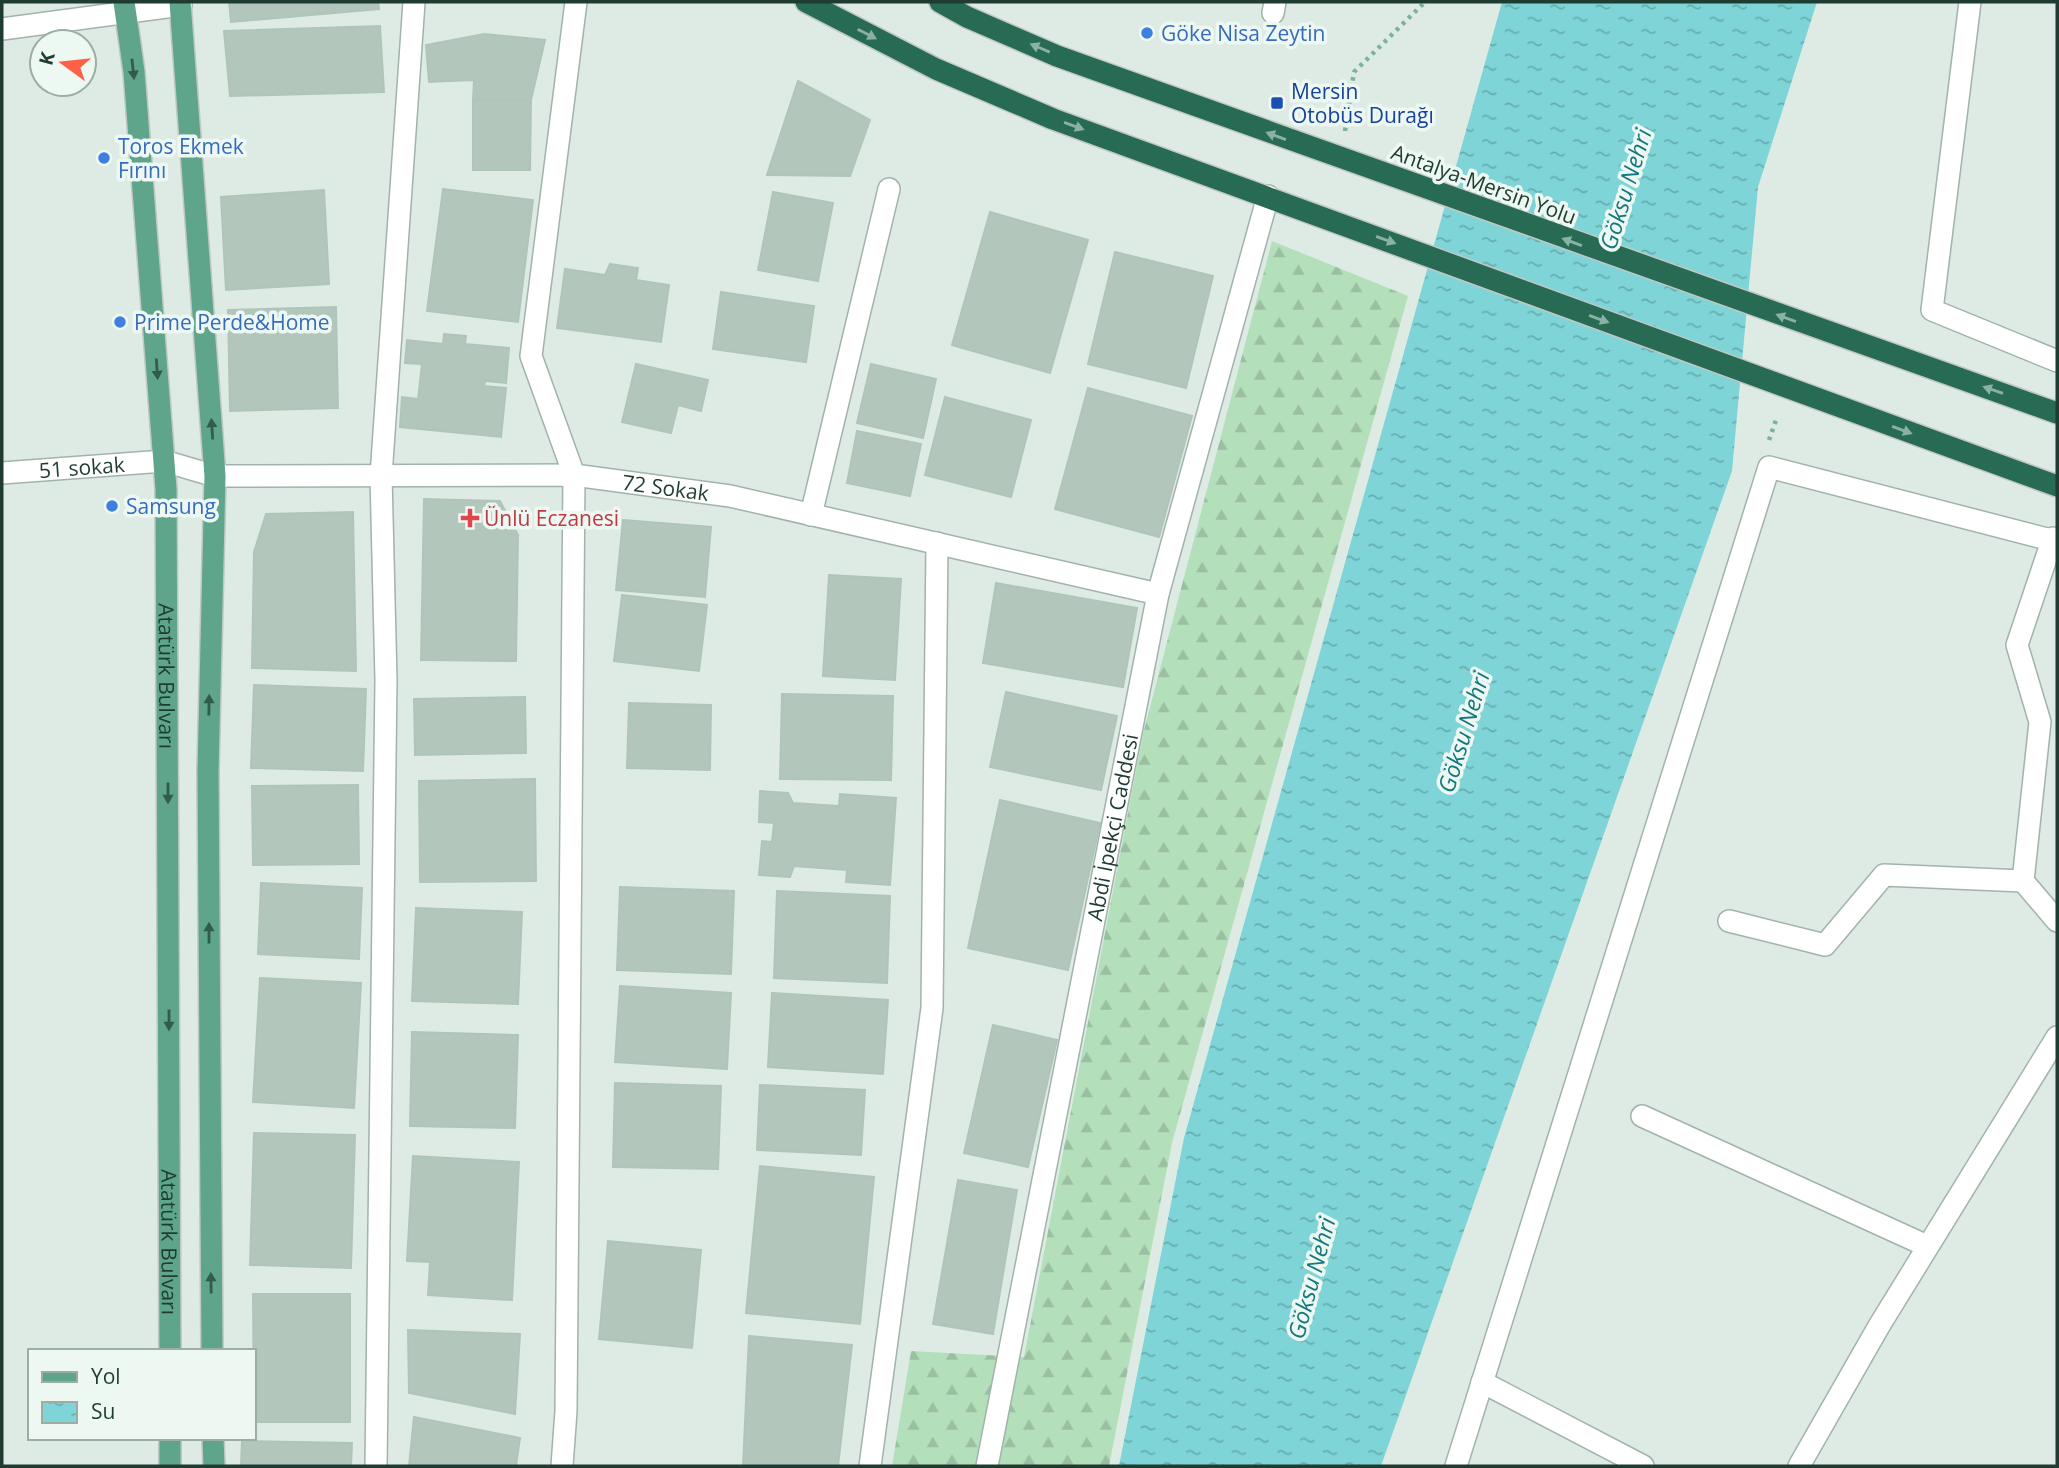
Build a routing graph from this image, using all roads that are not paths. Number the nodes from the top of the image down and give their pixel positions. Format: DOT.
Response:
graph roads {
  1 [pos="414,2"];
  2 [pos="576,2"];
  3 [pos="806,2"];
  4 [pos="940,2"];
  5 [pos="1970,2"];
  6 [pos="181,3"];
  7 [pos="125,7"];
  8 [pos="969,9"];
  9 [pos="2,29"];
  10 [pos="889,189"];
  11 [pos="1268,196"];
  12 [pos="2057,361"];
  13 [pos="2057,413"];
  14 [pos="164,461"];
  15 [pos="2,473"];
  16 [pos="574,475"];
  17 [pos="215,476"];
  18 [pos="381,476"];
  19 [pos="2057,486"];
  20 [pos="811,514"];
  21 [pos="937,543"];
  22 [pos="1158,594"];
  23 [pos="2023,881"];
  24 [pos="1729,921"];
  25 [pos="2057,921"];
  26 [pos="2057,1037"];
  27 [pos="1642,1116"];
  28 [pos="1927,1247"];
  29 [pos="170,1349"];
  30 [pos="212,1349"];
  31 [pos="1482,1382"];
  32 [pos="170,1440"];
  33 [pos="213,1440"];
  34 [pos="170,1466"];
  35 [pos="214,1466"];
  36 [pos="376,1466"];
  37 [pos="562,1466"];
  38 [pos="870,1466"];
  39 [pos="987,1466"];
  40 [pos="1456,1466"];
  41 [pos="1643,1466"];
  42 [pos="1799,1466"];
  1 -- 18 [label="street"];
  2 -- 16 [label="street"];
  3 -- 11 [label="highway, one-way"];
  4 -- 8 [label="highway, Antalya-Mersin Yolu"];
  5 -- 12 [label="street"];
  6 -- 7 [label="street"];
  17 -- 6 [label="main road, one-way"];
  7 -- 9 [label="street"];
  7 -- 14 [label="main road, Atatürk Bulvarı, one-way"];
  13 -- 8 [label="highway, Antalya-Mersin Yolu, one-way"];
  10 -- 20 [label="street"];
  11 -- 19 [label="highway, one-way"];
  11 -- 22 [label="street, Abdi İpekçi Caddesi"];
  14 -- 15 [label="street, 51 sokak"];
  14 -- 17 [label="street, 72 Sokak"];
  14 -- 29 [label="main road, Atatürk Bulvarı, one-way"];
  16 -- 18 [label="street, 72 Sokak"];
  16 -- 20 [label="street, 72 Sokak"];
  16 -- 37 [label="street"];
  17 -- 18 [label="street, 72 Sokak"];
  30 -- 17 [label="main road, one-way"];
  18 -- 36 [label="street"];
  20 -- 21 [label="street, 72 Sokak"];
  21 -- 22 [label="street, 72 Sokak"];
  21 -- 38 [label="street"];
  22 -- 39 [label="street, Abdi İpekçi Caddesi"];
  23 -- 24 [label="street"];
  23 -- 25 [label="street"];
  23 -- 31 [label="street"];
  26 -- 28 [label="street"];
  27 -- 28 [label="street"];
  28 -- 42 [label="street"];
  31 -- 40 [label="street"];
  31 -- 41 [label="street"];
  32 -- 34 [label="main road"];
  33 -- 35 [label="main road"];
}
